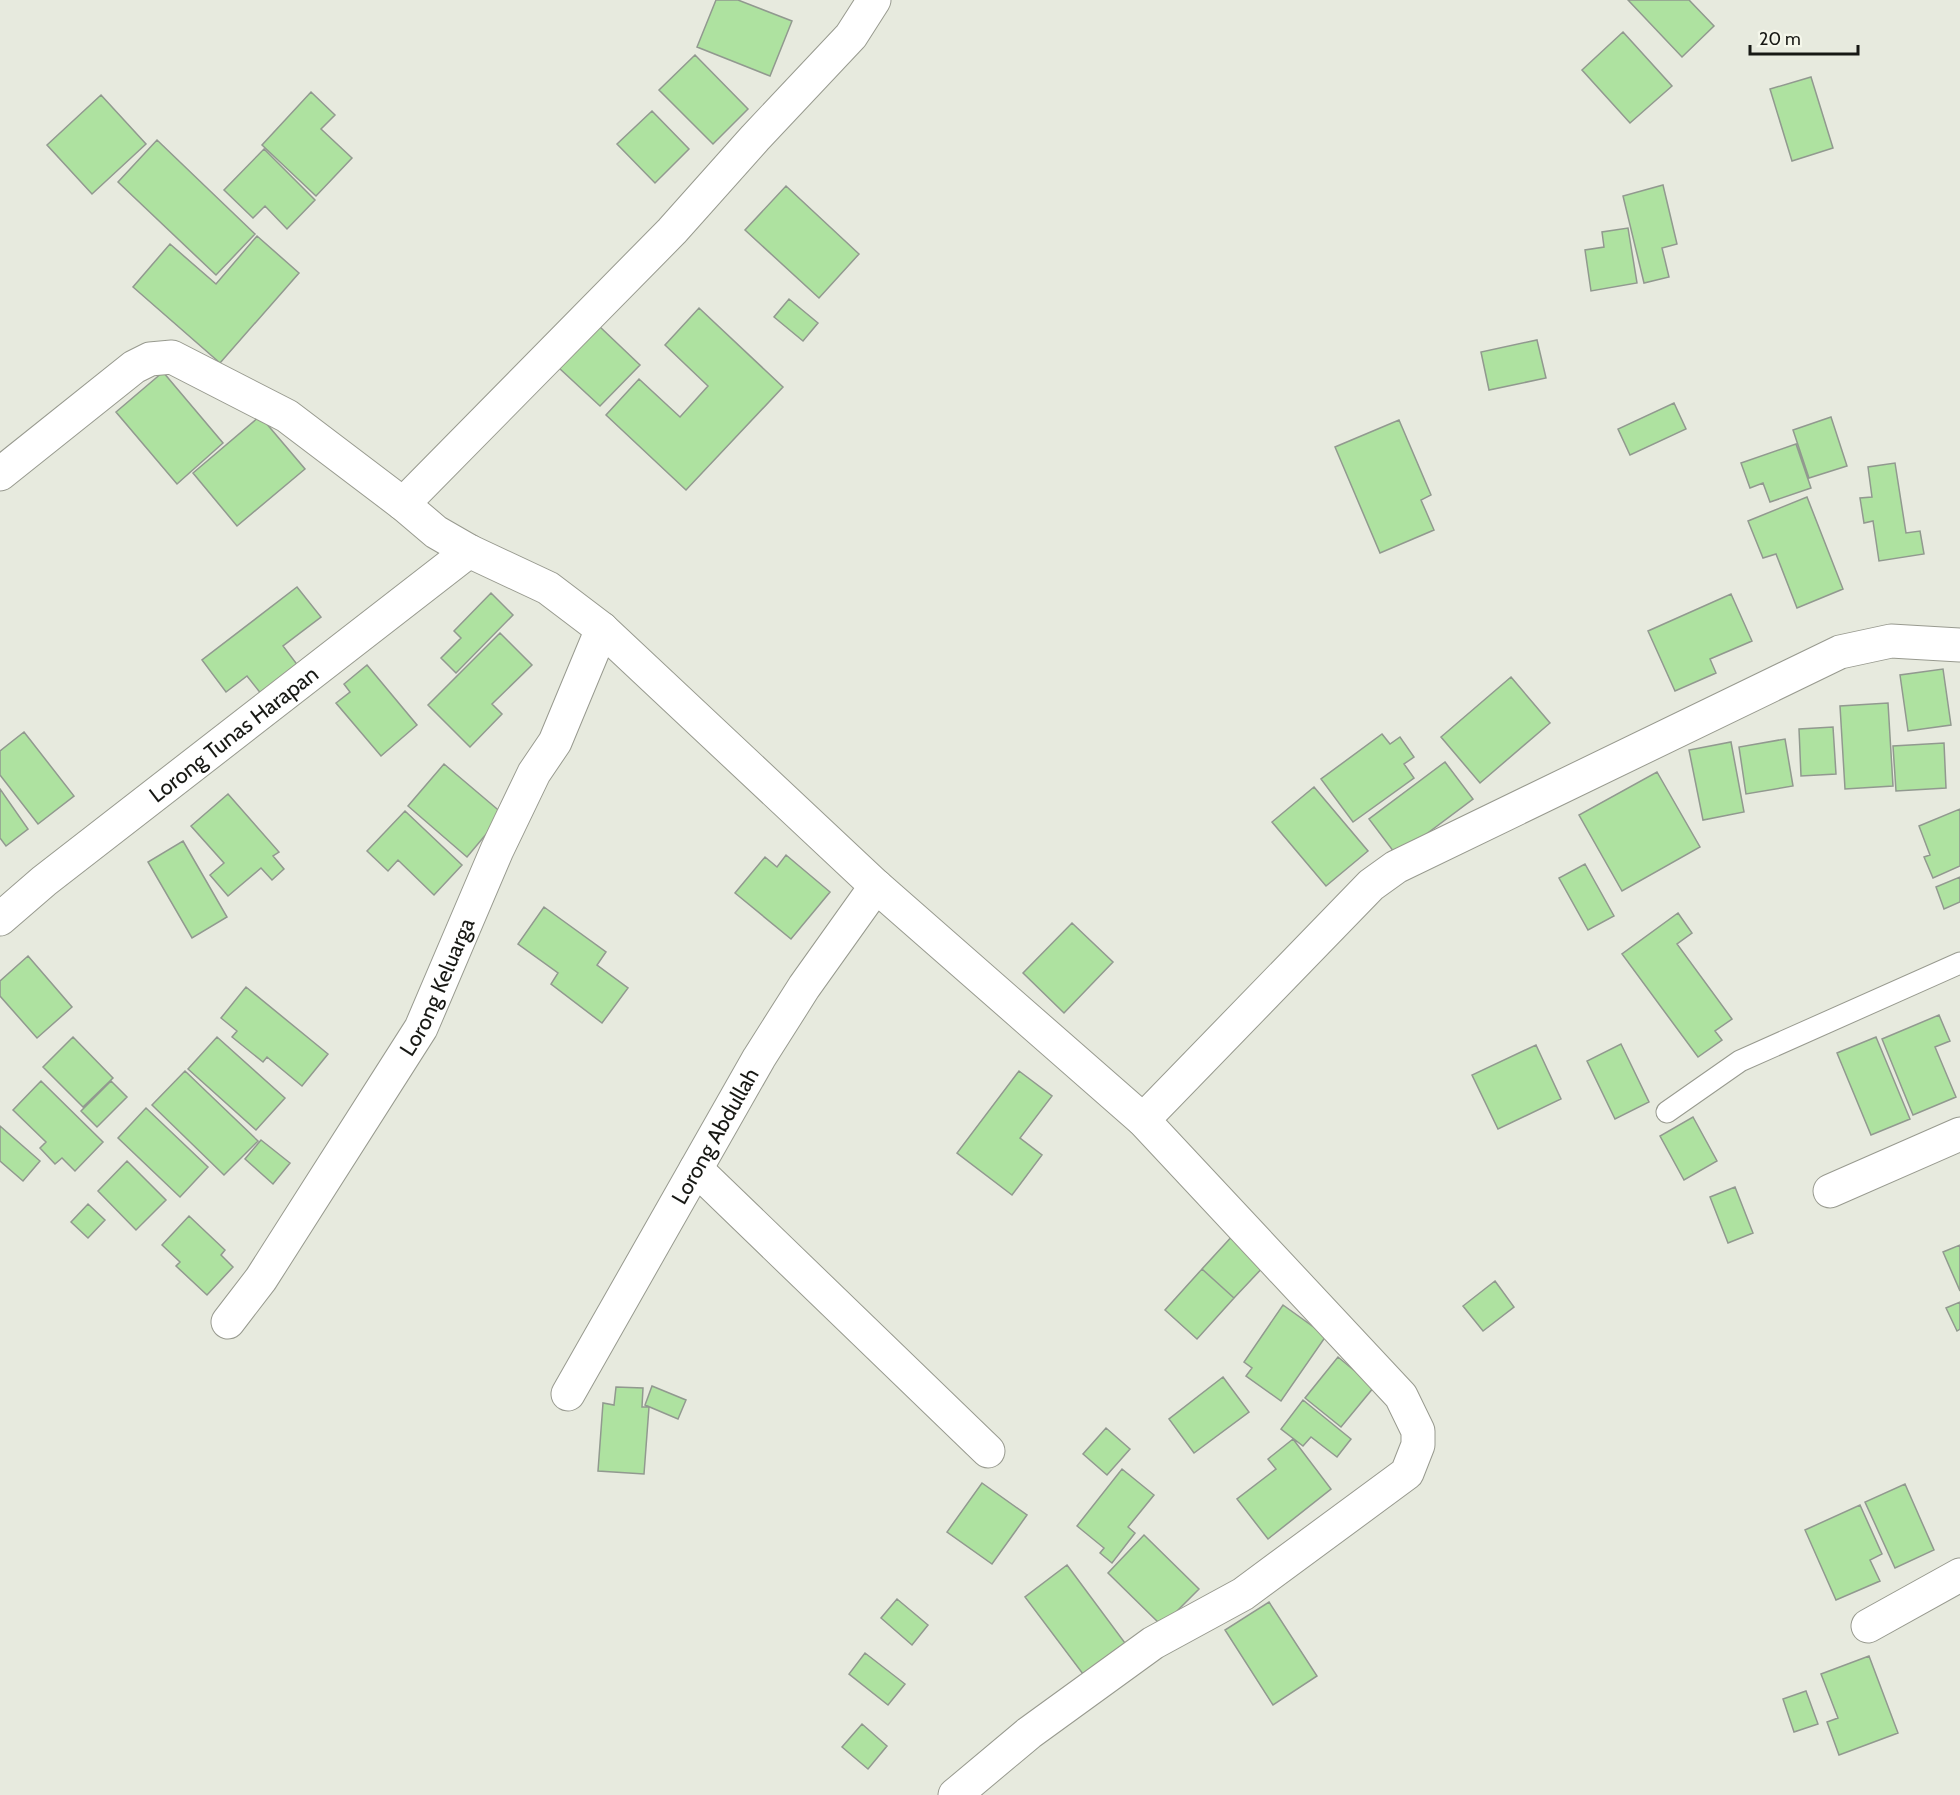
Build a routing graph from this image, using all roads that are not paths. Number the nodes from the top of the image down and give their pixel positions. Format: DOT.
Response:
graph roads {
  1 [pos="874,0"];
  2 [pos="0,474"];
  3 [pos="403,504"];
  4 [pos="469,551"];
  5 [pos="602,628"];
  6 [pos="1960,645"];
  7 [pos="876,886"];
  8 [pos="0,920"];
  9 [pos="1960,963"];
  10 [pos="1667,1112"];
  11 [pos="1143,1120"];
  12 [pos="1960,1134"];
  13 [pos="696,1169"];
  14 [pos="1830,1191"];
  15 [pos="228,1322"];
  16 [pos="568,1394"];
  17 [pos="988,1451"];
  18 [pos="1960,1575"];
  19 [pos="1868,1626"];
  20 [pos="955,1795"];
  1 -- 3 [label="street"];
  2 -- 3 [label="street"];
  3 -- 4 [label="street"];
  4 -- 5 [label="street"];
  4 -- 8 [label="street, Lorong Tunas Harapan"];
  5 -- 7 [label="street"];
  5 -- 15 [label="street, Lorong Keluarga"];
  6 -- 11 [label="street"];
  7 -- 11 [label="street"];
  7 -- 13 [label="street, Lorong Abdullah"];
  9 -- 10 [label="lane"];
  11 -- 20 [label="street"];
  12 -- 14 [label="street"];
  13 -- 16 [label="street, Lorong Abdullah"];
  13 -- 17 [label="street"];
  18 -- 19 [label="street"];
}
